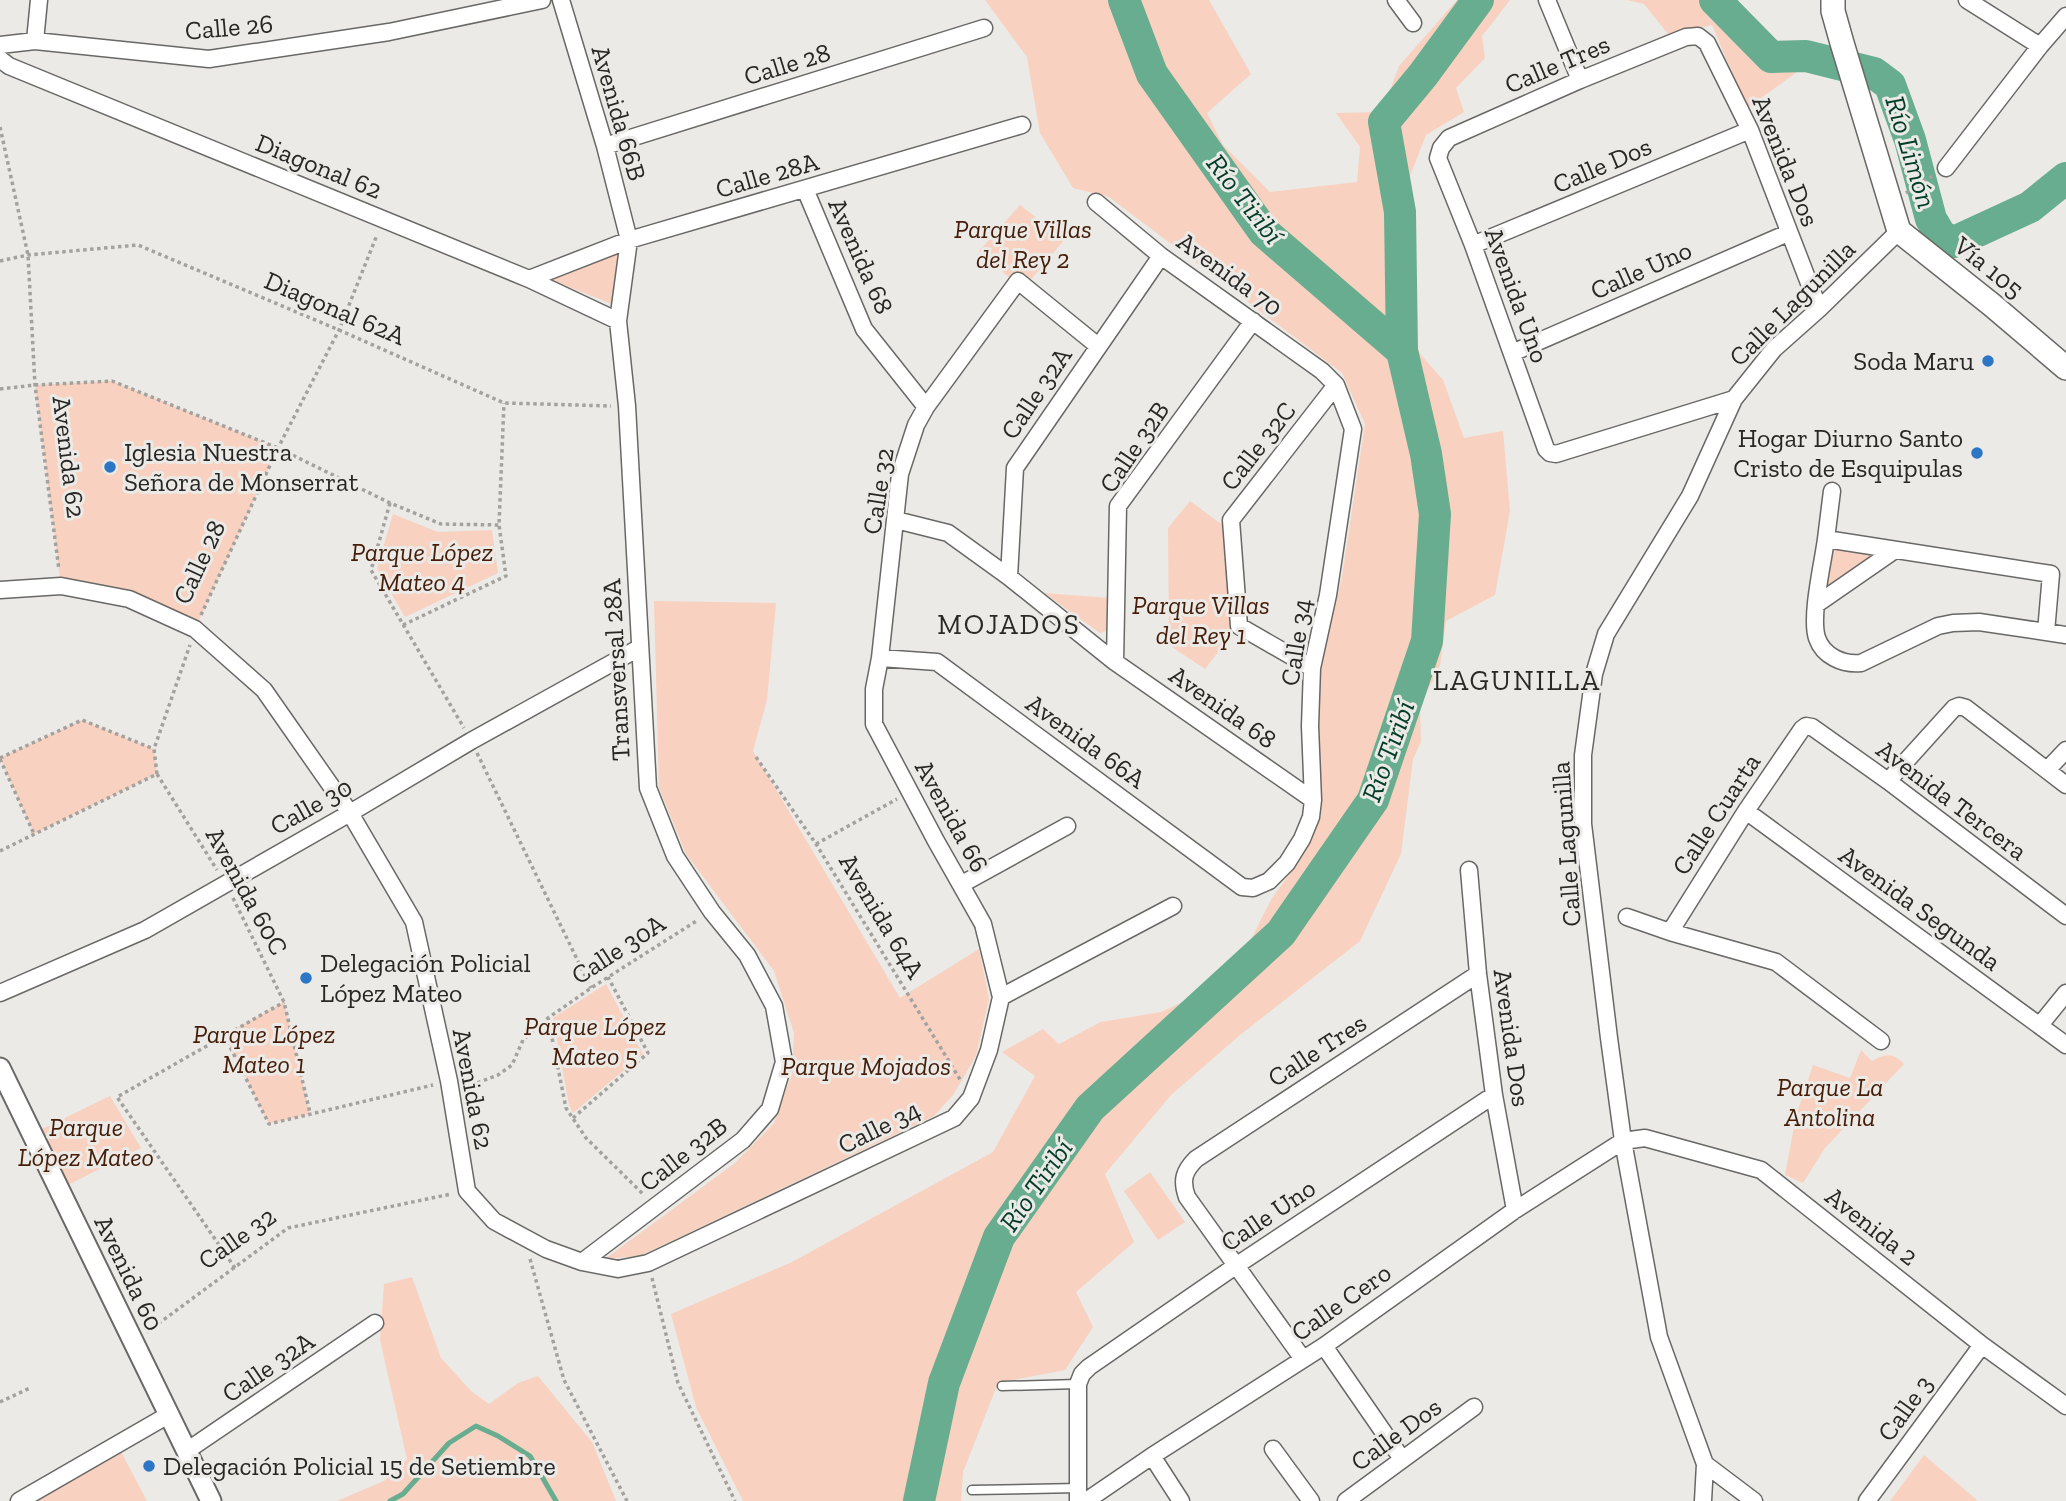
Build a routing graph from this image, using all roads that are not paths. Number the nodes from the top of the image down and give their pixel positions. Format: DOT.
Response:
graph roads {
  1 [pos="39,0"];
  2 [pos="542,0"];
  3 [pos="561,0"];
  4 [pos="1396,0"];
  5 [pos="1547,0"];
  6 [pos="1833,0"];
  7 [pos="1968,0"];
  8 [pos="2066,16"];
  9 [pos="1413,23"];
  10 [pos="984,29"];
  11 [pos="1698,36"];
  12 [pos="35,41"];
  13 [pos="0,45"];
  14 [pos="2040,46"];
  15 [pos="0,59"];
  16 [pos="1580,80"];
  17 [pos="1022,125"];
  18 [pos="1750,130"];
  19 [pos="605,146"];
  20 [pos="1441,148"];
  21 [pos="1946,168"];
  22 [pos="805,189"];
  23 [pos="1096,202"];
  24 [pos="1899,231"];
  25 [pos="1788,233"];
  26 [pos="629,240"];
  27 [pos="1473,245"];
  28 [pos="1161,256"];
  29 [pos="529,279"];
  30 [pos="1819,309"];
  31 [pos="618,321"];
  32 [pos="1253,321"];
  33 [pos="1098,346"];
  34 [pos="1512,353"];
  35 [pos="2066,368"];
  36 [pos="1336,385"];
  37 [pos="1734,399"];
  38 [pos="926,407"];
  39 [pos="1832,491"];
  40 [pos="896,520"];
  41 [pos="1826,539"];
  42 [pos="1895,550"];
  43 [pos="1009,577"];
  44 [pos="0,590"];
  45 [pos="1817,604"];
  46 [pos="2046,632"];
  47 [pos="2066,635"];
  48 [pos="639,648"];
  49 [pos="880,658"];
  50 [pos="1115,662"];
  51 [pos="1312,668"];
  52 [pos="1806,726"];
  53 [pos="2066,750"];
  54 [pos="2047,770"];
  55 [pos="1888,781"];
  56 [pos="2066,785"];
  57 [pos="1313,800"];
  58 [pos="1745,811"];
  59 [pos="350,813"];
  60 [pos="1067,826"];
  61 [pos="1469,870"];
  62 [pos="961,884"];
  63 [pos="1253,888"];
  64 [pos="1173,906"];
  65 [pos="2066,916"];
  66 [pos="1627,917"];
  67 [pos="1670,932"];
  68 [pos="1478,974"];
  69 [pos="0,993"];
  70 [pos="2066,993"];
  71 [pos="1000,997"];
  72 [pos="2040,1025"];
  73 [pos="1881,1041"];
  74 [pos="2066,1045"];
  75 [pos="784,1062"];
  76 [pos="0,1068"];
  77 [pos="1494,1095"];
  78 [pos="1623,1141"];
  79 [pos="1515,1210"];
  80 [pos="524,1236"];
  81 [pos="582,1262"];
  82 [pos="1237,1265"];
  83 [pos="375,1323"];
  84 [pos="1982,1345"];
  85 [pos="1324,1346"];
  86 [pos="1303,1359"];
  87 [pos="1078,1384"];
  88 [pos="1002,1386"];
  89 [pos="2066,1406"];
  90 [pos="1474,1407"];
  91 [pos="170,1414"];
  92 [pos="1273,1449"];
  93 [pos="188,1450"];
  94 [pos="1152,1456"];
  95 [pos="1402,1459"];
  96 [pos="1704,1464"];
  97 [pos="972,1490"];
  98 [pos="1081,1497"];
  99 [pos="19,1501"];
  100 [pos="211,1501"];
  101 [pos="1181,1501"];
  102 [pos="1311,1501"];
  103 [pos="1346,1501"];
  104 [pos="1703,1501"];
  105 [pos="1754,1501"];
  106 [pos="1867,1501"];
  1 -- 12 [label="street"];
  2 -- 12 [label="street, Calle 26"];
  3 -- 19 [label="street, Avenida 66B"];
  4 -- 9 [label="street"];
  5 -- 16 [label="street"];
  6 -- 24 [label="main road"];
  7 -- 14 [label="street"];
  8 -- 14 [label="street"];
  10 -- 19 [label="street, Calle 28"];
  11 -- 16 [label="street, Calle Tres"];
  11 -- 18 [label="street, Avenida Dos"];
  12 -- 13 [label="street, Calle 26"];
  14 -- 21 [label="street"];
  15 -- 29 [label="street, Diagonal 62"];
  16 -- 20 [label="street, Calle Tres"];
  17 -- 22 [label="street, Calle 28A"];
  18 -- 25 [label="street, Avenida Dos"];
  18 -- 27 [label="street, Calle Dos"];
  19 -- 26 [label="street, Avenida 66B"];
  20 -- 27 [label="street, Avenida Uno"];
  22 -- 26 [label="street, Calle 28A"];
  22 -- 38 [label="street, Avenida 68"];
  23 -- 28 [label="street, Avenida 70"];
  24 -- 30 [label="street, Calle Lagunilla"];
  24 -- 35 [label="main road, Vía 105"];
  25 -- 30 [label="street, Avenida Dos"];
  25 -- 34 [label="street, Calle Uno"];
  26 -- 29 [label="street, Calle 28A"];
  26 -- 31 [label="street, Transversal 28A"];
  27 -- 34 [label="street, Avenida Uno"];
  28 -- 32 [label="street, Avenida 70"];
  28 -- 33 [label="street, Calle 32A"];
  29 -- 31 [label="street, Diagonal 62"];
  30 -- 37 [label="street, Calle Lagunilla"];
  31 -- 48 [label="street, Transversal 28A"];
  32 -- 36 [label="street, Avenida 70"];
  32 -- 50 [label="street, Calle 32B"];
  33 -- 38 [label="street, Calle 32"];
  33 -- 43 [label="street, Calle 32A"];
  34 -- 37 [label="street, Avenida Uno"];
  36 -- 51 [label="street, Calle 34"];
  36 -- 51 [label="street, Calle 32C"];
  37 -- 78 [label="street, Calle Lagunilla"];
  38 -- 40 [label="street, Calle 32"];
  39 -- 41 [label="street"];
  40 -- 43 [label="street, Avenida 68"];
  40 -- 49 [label="street, Calle 32"];
  41 -- 42 [label="street"];
  41 -- 45 [label="street"];
  42 -- 45 [label="street"];
  42 -- 46 [label="street"];
  43 -- 50 [label="street, Avenida 68"];
  44 -- 59 [label="street, Avenida 62"];
  45 -- 46 [label="street"];
  46 -- 47 [label="street"];
  48 -- 59 [label="street, Calle 30"];
  48 -- 75 [label="street, Transversal 28A"];
  49 -- 62 [label="street, Avenida 66"];
  49 -- 63 [label="street, Avenida 66A"];
  50 -- 57 [label="street, Avenida 68"];
  51 -- 57 [label="street, Calle 34"];
  52 -- 55 [label="street, Avenida Tercera"];
  52 -- 58 [label="street, Calle Cuarta"];
  53 -- 54 [label="street"];
  54 -- 55 [label="street"];
  54 -- 56 [label="street"];
  55 -- 65 [label="street, Avenida Tercera"];
  57 -- 63 [label="street, Calle 34"];
  58 -- 67 [label="street, Calle Cuarta"];
  58 -- 72 [label="street, Avenida Segunda"];
  59 -- 69 [label="street, Calle 30"];
  59 -- 80 [label="street, Avenida 62"];
  60 -- 62 [label="street"];
  61 -- 68 [label="street, Avenida Dos"];
  62 -- 71 [label="street, Avenida 66"];
  64 -- 71 [label="street"];
  66 -- 67 [label="street"];
  67 -- 73 [label="street"];
  68 -- 77 [label="street, Avenida Dos"];
  68 -- 82 [label="street, Calle Tres"];
  70 -- 72 [label="street"];
  71 -- 81 [label="street, Calle 34"];
  72 -- 74 [label="street, Avenida Segunda"];
  75 -- 81 [label="street, Calle 32B"];
  76 -- 91 [label="street, Avenida 60"];
  77 -- 79 [label="street, Avenida Dos"];
  77 -- 82 [label="street, Calle Uno"];
  78 -- 79 [label="street, Calle Cero"];
  78 -- 84 [label="street, Avenida 2"];
  78 -- 96 [label="street, Calle Lagunilla"];
  79 -- 85 [label="street, Calle Cero"];
  80 -- 81 [label="street, Calle 34"];
  82 -- 86 [label="street"];
  82 -- 87 [label="street, Calle Uno"];
  83 -- 93 [label="street, Calle 32A"];
  84 -- 89 [label="street, Avenida 2"];
  84 -- 106 [label="street, Calle 3"];
  85 -- 86 [label="street, Calle Cero"];
  85 -- 95 [label="street"];
  86 -- 94 [label="street, Calle Cero"];
  87 -- 88 [label="lane"];
  87 -- 98 [label="street"];
  90 -- 95 [label="street, Calle Dos"];
  91 -- 93 [label="street, Avenida 60"];
  91 -- 99 [label="street"];
  92 -- 102 [label="street"];
  93 -- 100 [label="street, Avenida 60"];
  94 -- 98 [label="street, Calle Cero"];
  94 -- 101 [label="street"];
  95 -- 103 [label="street, Calle Dos"];
  96 -- 104 [label="street, Calle Lagunilla"];
  96 -- 105 [label="street"];
  97 -- 98 [label="lane"];
}
